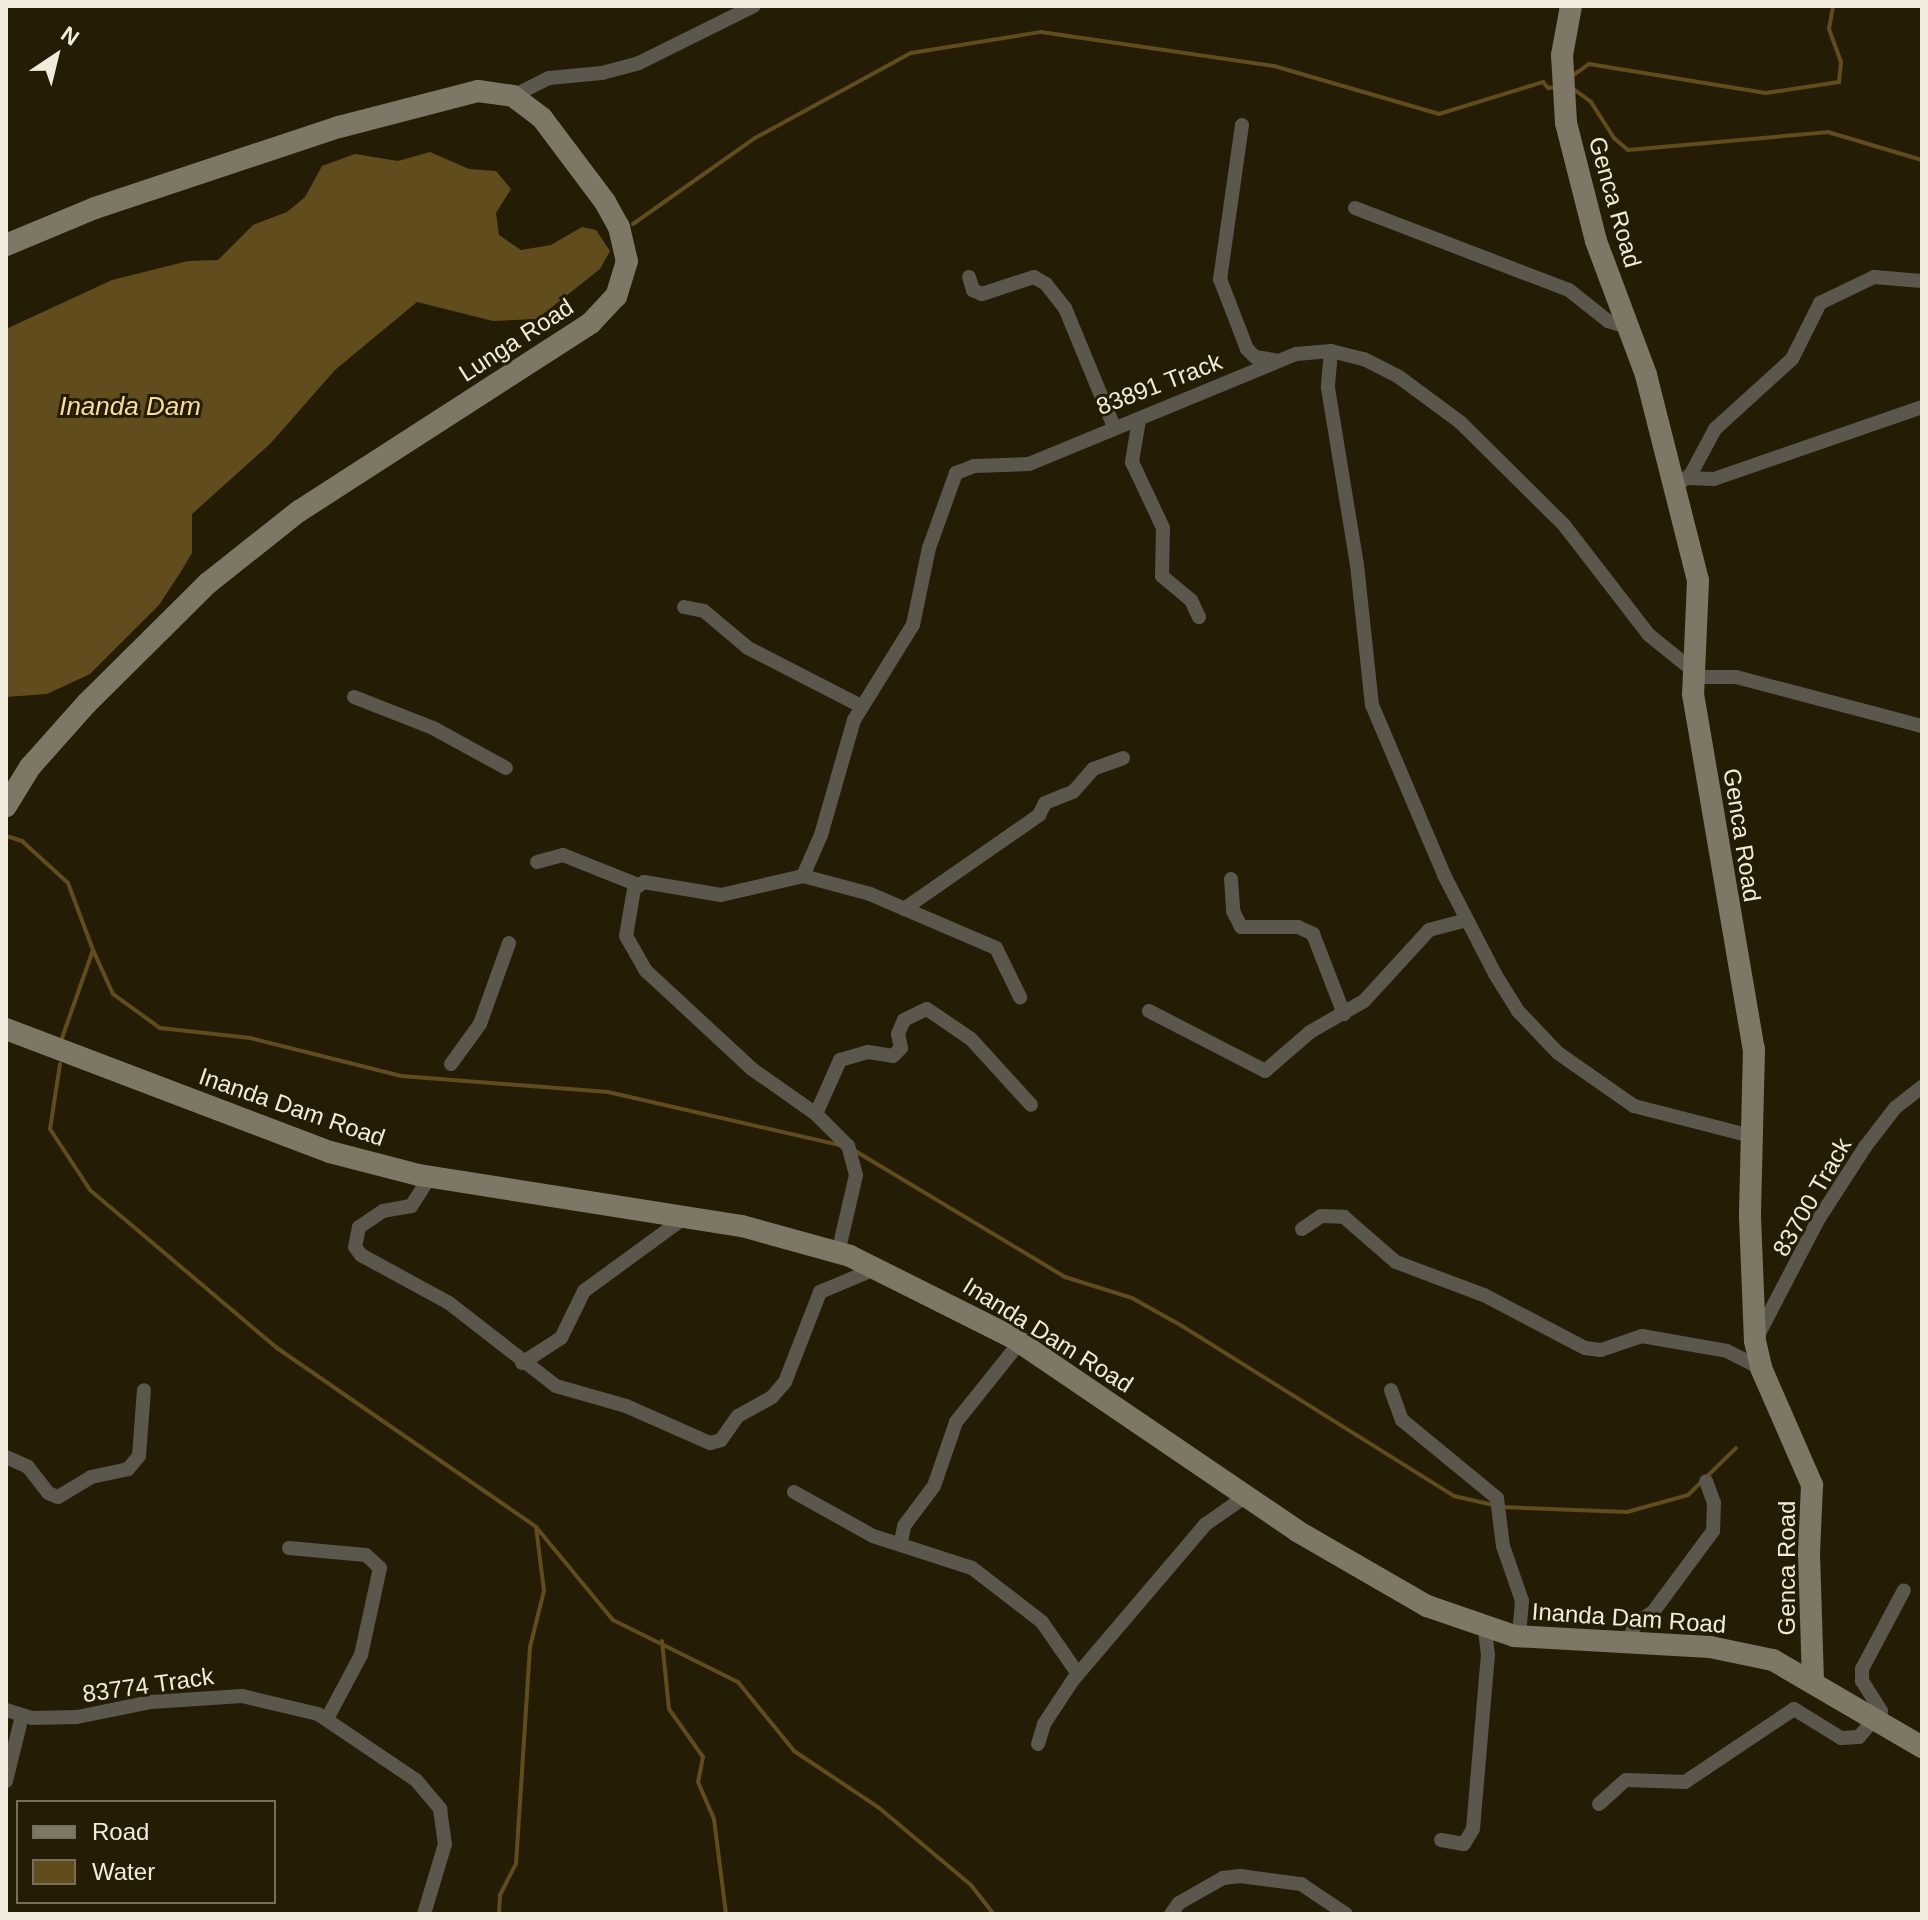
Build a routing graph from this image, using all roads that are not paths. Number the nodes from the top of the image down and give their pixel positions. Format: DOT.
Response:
graph roads {
  1 [pos="754,6"];
  2 [pos="1571,6"];
  3 [pos="513,96"];
  4 [pos="1242,125"];
  5 [pos="1355,208"];
  6 [pos="6,245"];
  7 [pos="969,277"];
  8 [pos="1922,281"];
  9 [pos="1628,327"];
  10 [pos="1331,351"];
  11 [pos="1282,359"];
  12 [pos="1922,407"];
  13 [pos="1139,420"];
  14 [pos="1114,427"];
  15 [pos="1682,481"];
  16 [pos="684,607"];
  17 [pos="1199,617"];
  18 [pos="1691,672"];
  19 [pos="354,697"];
  20 [pos="861,706"];
  21 [pos="1922,726"];
  22 [pos="1123,758"];
  23 [pos="506,768"];
  24 [pos="6,806"];
  25 [pos="537,862"];
  26 [pos="803,876"];
  27 [pos="1231,879"];
  28 [pos="638,885"];
  29 [pos="904,909"];
  30 [pos="1466,920"];
  31 [pos="509,943"];
  32 [pos="1020,997"];
  33 [pos="1149,1011"];
  34 [pos="1344,1014"];
  35 [pos="6,1029"];
  36 [pos="451,1064"];
  37 [pos="1922,1087"];
  38 [pos="1031,1105"];
  39 [pos="816,1114"];
  40 [pos="1751,1136"];
  41 [pos="430,1177"];
  42 [pos="687,1216"];
  43 [pos="1302,1229"];
  44 [pos="838,1253"];
  45 [pos="877,1268"];
  46 [pos="1755,1341"];
  47 [pos="1020,1342"];
  48 [pos="522,1363"];
  49 [pos="1761,1368"];
  50 [pos="144,1390"];
  51 [pos="1391,1390"];
  52 [pos="6,1457"];
  53 [pos="1706,1481"];
  54 [pos="794,1492"];
  55 [pos="1246,1496"];
  56 [pos="901,1542"];
  57 [pos="289,1548"];
  58 [pos="1904,1590"];
  59 [pos="1485,1629"];
  60 [pos="1519,1637"];
  61 [pos="1627,1644"];
  62 [pos="1078,1674"];
  63 [pos="1813,1679"];
  64 [pos="6,1710"];
  65 [pos="22,1716"];
  66 [pos="327,1719"];
  67 [pos="1878,1719"];
  68 [pos="1038,1744"];
  69 [pos="1922,1747"];
  70 [pos="6,1781"];
  71 [pos="1599,1804"];
  72 [pos="1441,1840"];
  73 [pos="424,1914"];
  74 [pos="1171,1914"];
  75 [pos="1346,1914"];
  1 -- 3 [label="street"];
  2 -- 9 [label="street, Genca Road"];
  3 -- 6 [label="street"];
  3 -- 24 [label="street, Lunga Road"];
  4 -- 11 [label="street"];
  5 -- 9 [label="street"];
  7 -- 14 [label="street"];
  8 -- 15 [label="street"];
  9 -- 15 [label="street, Genca Road"];
  10 -- 11 [label="street, 83891 Track"];
  10 -- 18 [label="street"];
  10 -- 30 [label="street"];
  11 -- 13 [label="street, 83891 Track"];
  12 -- 15 [label="street"];
  13 -- 14 [label="street, 83891 Track"];
  13 -- 17 [label="street"];
  14 -- 20 [label="street, 83891 Track"];
  15 -- 18 [label="street, Genca Road"];
  16 -- 20 [label="street"];
  18 -- 21 [label="street"];
  18 -- 40 [label="street, Genca Road"];
  19 -- 23 [label="street"];
  20 -- 26 [label="street, 83891 Track"];
  22 -- 29 [label="street"];
  25 -- 28 [label="street"];
  26 -- 28 [label="street"];
  26 -- 29 [label="street"];
  27 -- 34 [label="street"];
  28 -- 39 [label="street"];
  29 -- 32 [label="street"];
  30 -- 34 [label="street"];
  30 -- 40 [label="street"];
  31 -- 36 [label="street"];
  33 -- 34 [label="street"];
  35 -- 41 [label="street, Inanda Dam Road"];
  37 -- 46 [label="street, 83700 Track"];
  38 -- 39 [label="street"];
  39 -- 44 [label="street"];
  40 -- 46 [label="street, Genca Road"];
  41 -- 42 [label="street, Inanda Dam Road"];
  41 -- 48 [label="street"];
  42 -- 44 [label="street, Inanda Dam Road"];
  42 -- 48 [label="street"];
  43 -- 49 [label="street"];
  44 -- 45 [label="street, Inanda Dam Road"];
  45 -- 47 [label="street, Inanda Dam Road"];
  45 -- 48 [label="street"];
  46 -- 49 [label="street, Genca Road"];
  47 -- 55 [label="street, Inanda Dam Road"];
  47 -- 56 [label="street"];
  49 -- 63 [label="street, Genca Road"];
  50 -- 52 [label="street"];
  51 -- 60 [label="street"];
  53 -- 61 [label="street"];
  54 -- 56 [label="street"];
  55 -- 59 [label="street, Inanda Dam Road"];
  55 -- 62 [label="street"];
  56 -- 62 [label="street"];
  57 -- 66 [label="street"];
  58 -- 67 [label="street"];
  59 -- 60 [label="street, Inanda Dam Road"];
  59 -- 72 [label="street"];
  60 -- 61 [label="street, Inanda Dam Road"];
  61 -- 63 [label="street, Inanda Dam Road"];
  62 -- 68 [label="street"];
  63 -- 67 [label="street, Inanda Dam Road"];
  64 -- 65 [label="street, 83774 Track"];
  65 -- 66 [label="street, 83774 Track"];
  65 -- 70 [label="street"];
  66 -- 73 [label="street, 83774 Track"];
  67 -- 69 [label="street, Inanda Dam Road"];
  67 -- 71 [label="street"];
  74 -- 75 [label="street"];
}
